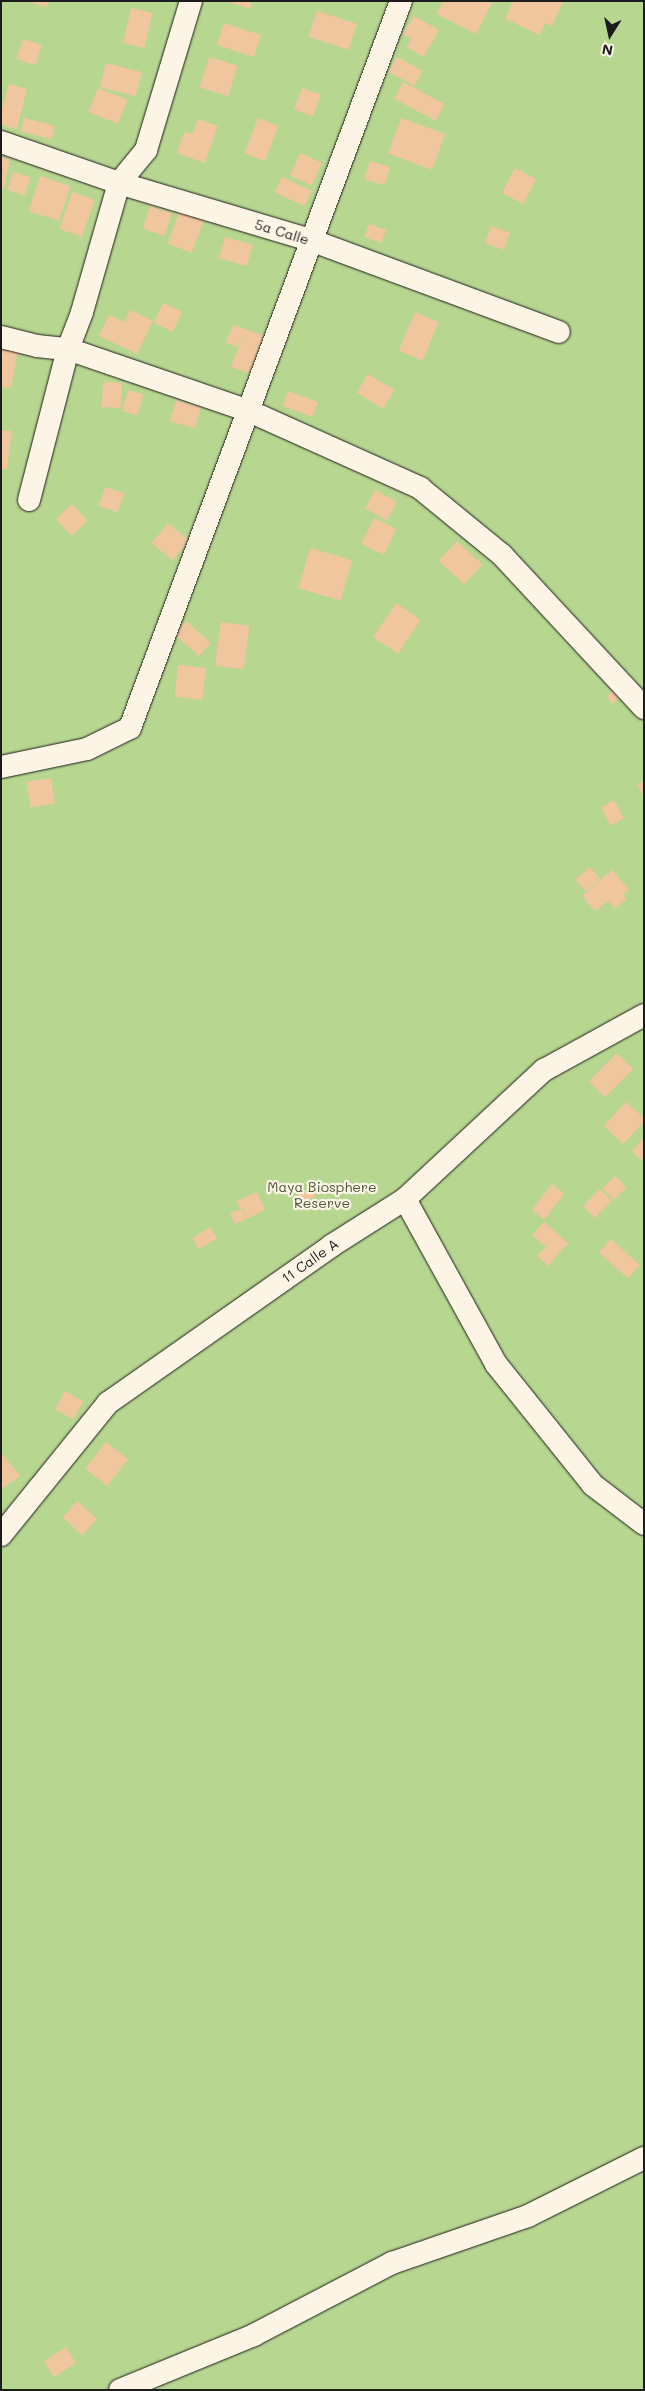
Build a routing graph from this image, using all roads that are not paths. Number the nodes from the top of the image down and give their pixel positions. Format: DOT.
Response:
graph roads {
  1 [pos="191,1"];
  2 [pos="401,1"];
  3 [pos="1,142"];
  4 [pos="119,182"];
  5 [pos="313,241"];
  6 [pos="559,332"];
  7 [pos="1,337"];
  8 [pos="68,349"];
  9 [pos="249,411"];
  10 [pos="29,500"];
  11 [pos="644,708"];
  12 [pos="1,767"];
  13 [pos="644,1015"];
  14 [pos="405,1199"];
  15 [pos="644,1524"];
  16 [pos="1,1535"];
  17 [pos="644,2158"];
  18 [pos="120,2390"];
  1 -- 4 [label="street"];
  2 -- 5 [label="street"];
  3 -- 4 [label="street, 5a Calle"];
  4 -- 5 [label="street, 5a Calle"];
  4 -- 8 [label="street"];
  5 -- 6 [label="street, 5a Calle"];
  5 -- 9 [label="street"];
  7 -- 8 [label="street"];
  8 -- 9 [label="street"];
  8 -- 10 [label="street"];
  9 -- 11 [label="street"];
  9 -- 12 [label="street"];
  13 -- 14 [label="street, 11 Calle A"];
  14 -- 15 [label="street"];
  14 -- 16 [label="street, 11 Calle A"];
  17 -- 18 [label="street"];
}
